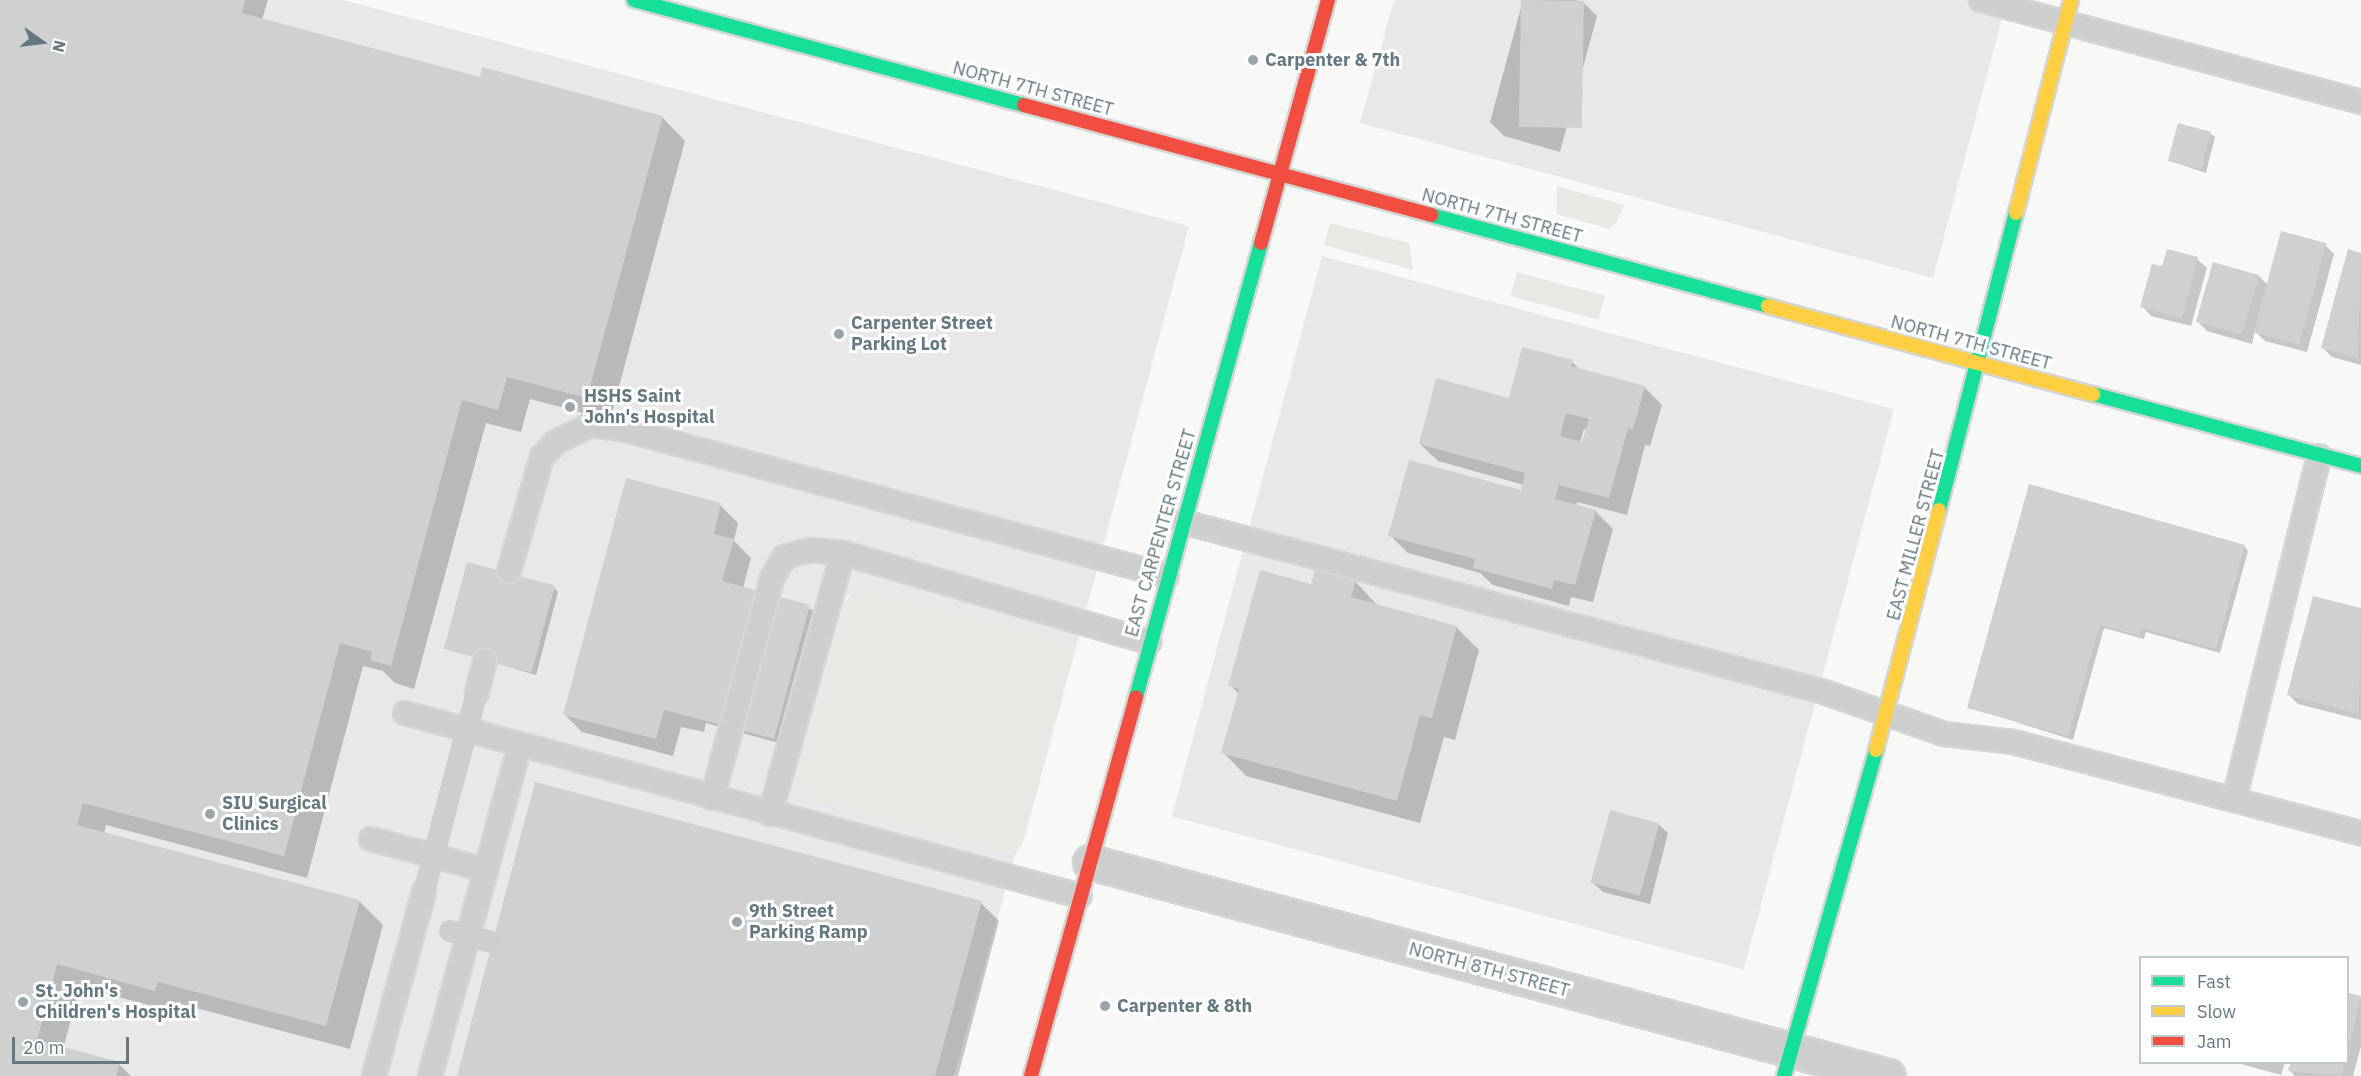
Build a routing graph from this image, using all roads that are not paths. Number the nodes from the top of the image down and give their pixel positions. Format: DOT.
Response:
graph roads {
  1 [pos="634,0"];
  2 [pos="1328,0"];
  3 [pos="1981,0"];
  4 [pos="2071,0"];
  5 [pos="2064,24"];
  6 [pos="2361,102"];
  7 [pos="1280,173"];
  8 [pos="1977,364"];
  9 [pos="2319,456"];
  10 [pos="2361,466"];
  11 [pos="1183,522"];
  12 [pos="843,553"];
  13 [pos="509,571"];
  14 [pos="1167,576"];
  15 [pos="1149,642"];
  16 [pos="485,661"];
  17 [pos="405,713"];
  18 [pos="1886,716"];
  19 [pos="520,745"];
  20 [pos="712,798"];
  21 [pos="2234,800"];
  22 [pos="770,814"];
  23 [pos="2361,833"];
  24 [pos="371,839"];
  25 [pos="1090,862"];
  26 [pos="486,870"];
  27 [pos="1080,896"];
  28 [pos="416,922"];
  29 [pos="492,942"];
  30 [pos="1787,1063"];
  31 [pos="374,1076"];
  32 [pos="430,1076"];
  33 [pos="1031,1076"];
  34 [pos="1888,1076"];
  1 -- 7 [label="street, NORTH 7TH STREET"];
  2 -- 7 [label="street, EAST CARPENTER STREET"];
  3 -- 5 [label="lane"];
  4 -- 5 [label="street, EAST MILLER STREET"];
  5 -- 6 [label="lane"];
  5 -- 8 [label="street, EAST MILLER STREET"];
  7 -- 8 [label="street, NORTH 7TH STREET"];
  7 -- 11 [label="street, EAST CARPENTER STREET"];
  8 -- 9 [label="street, NORTH 7TH STREET"];
  8 -- 18 [label="street, EAST MILLER STREET"];
  9 -- 10 [label="street, NORTH 7TH STREET"];
  9 -- 21 [label="lane"];
  11 -- 14 [label="street, EAST CARPENTER STREET"];
  11 -- 18 [label="lane"];
  12 -- 15 [label="lane"];
  12 -- 20 [label="lane"];
  12 -- 22 [label="lane"];
  13 -- 14 [label="lane"];
  14 -- 15 [label="street, EAST CARPENTER STREET"];
  15 -- 25 [label="street, EAST CARPENTER STREET"];
  16 -- 28 [label="lane, bridge"];
  17 -- 19 [label="lane"];
  18 -- 21 [label="lane"];
  18 -- 30 [label="street, EAST MILLER STREET"];
  19 -- 20 [label="lane"];
  19 -- 26 [label="lane"];
  20 -- 22 [label="lane"];
  21 -- 23 [label="lane"];
  22 -- 27 [label="lane"];
  24 -- 26 [label="lane"];
  25 -- 27 [label="street, EAST CARPENTER STREET"];
  25 -- 30 [label="street, NORTH 8TH STREET"];
  26 -- 32 [label="lane"];
  27 -- 33 [label="street, EAST CARPENTER STREET"];
  28 -- 29 [label="lane, bridge"];
  28 -- 31 [label="lane"];
  30 -- 34 [label="street, NORTH 8TH STREET"];
}
